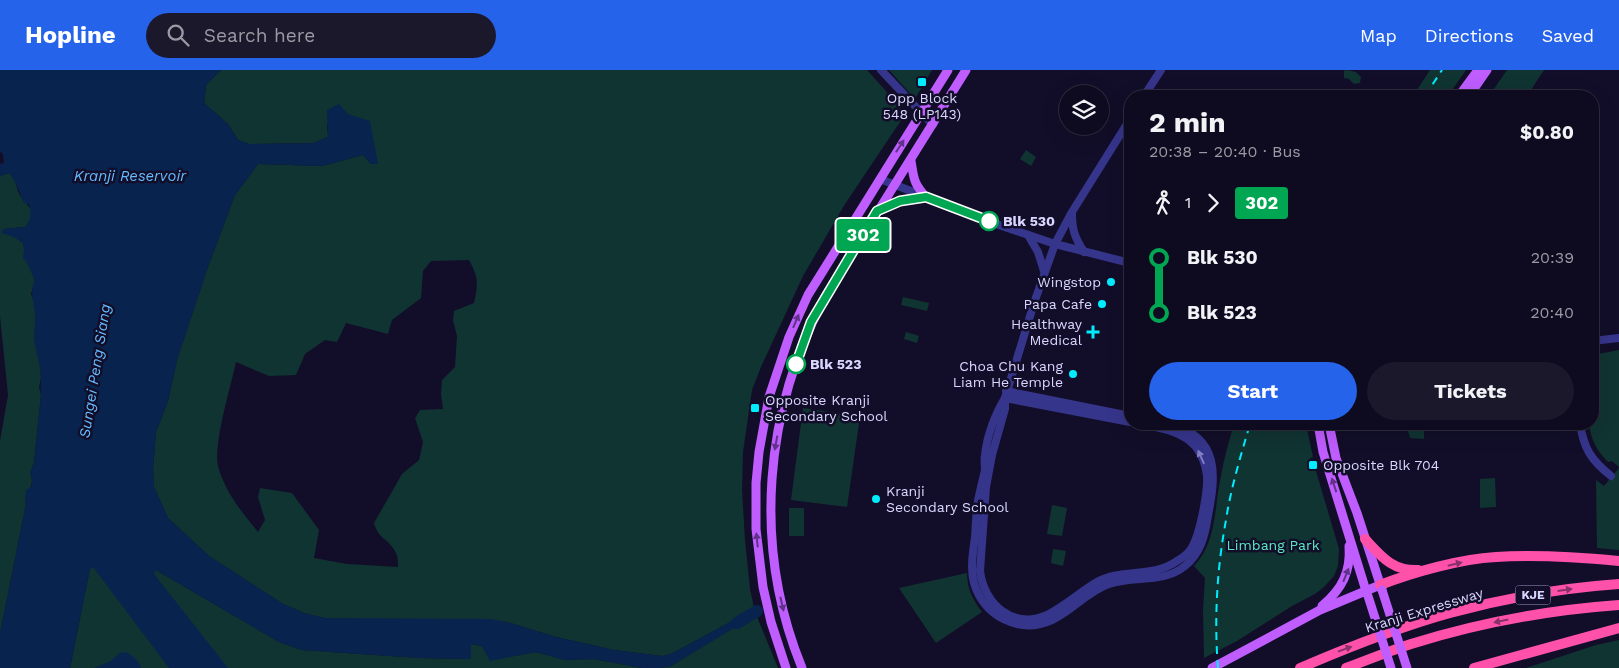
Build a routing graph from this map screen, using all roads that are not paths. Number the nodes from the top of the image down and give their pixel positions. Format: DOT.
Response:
graph roads {
  1 [pos="881,70"];
  2 [pos="948,70"];
  3 [pos="966,70"];
  4 [pos="1161,70"];
  5 [pos="1478,70"];
  6 [pos="1487,70"];
  7 [pos="1148,90"];
  8 [pos="1464,90"];
  9 [pos="1473,90"];
  10 [pos="921,114"];
  11 [pos="933,124"];
  12 [pos="1124,130"];
  13 [pos="911,160"];
  14 [pos="880,179"];
  15 [pos="894,185"];
  16 [pos="926,197"];
  17 [pos="877,211"];
  18 [pos="1072,212"];
  19 [pos="1028,235"];
  20 [pos="1055,244"];
  21 [pos="1084,252"];
  22 [pos="1124,262"];
  23 [pos="1044,273"];
  24 [pos="1619,338"];
  25 [pos="1599,340"];
  26 [pos="1006,395"];
  27 [pos="1124,415"];
  28 [pos="1124,421"];
  29 [pos="1167,430"];
  30 [pos="1187,430"];
  31 [pos="1319,430"];
  32 [pos="1330,430"];
  33 [pos="1581,430"];
  34 [pos="1611,476"];
  35 [pos="1349,532"];
  36 [pos="1365,539"];
  37 [pos="1619,561"];
  38 [pos="1435,568"];
  39 [pos="1619,584"];
  40 [pos="1381,587"];
  41 [pos="1367,593"];
  42 [pos="1619,605"];
  43 [pos="1320,610"];
  44 [pos="1619,628"];
  45 [pos="786,668"];
  46 [pos="802,668"];
  47 [pos="1212,668"];
  48 [pos="1300,668"];
  49 [pos="1346,668"];
  50 [pos="1391,668"];
  51 [pos="1407,668"];
  52 [pos="1474,668"];
  1 -- 10 [label="street"];
  2 -- 10 [label="main road"];
  3 -- 11 [label="main road"];
  4 -- 7 [label="street"];
  5 -- 8 [label="main road"];
  6 -- 9 [label="main road"];
  10 -- 11 [label="street"];
  14 -- 10 [label="main road, one-way"];
  11 -- 13 [label="main road"];
  12 -- 18 [label="street"];
  13 -- 15 [label="main road"];
  13 -- 16 [label="main road"];
  14 -- 15 [label="street"];
  45 -- 14 [label="main road, one-way"];
  15 -- 16 [label="street"];
  15 -- 17 [label="main road"];
  16 -- 17 [label="main road"];
  16 -- 19 [label="street"];
  17 -- 46 [label="main road, one-way"];
  18 -- 20 [label="street"];
  18 -- 21 [label="street"];
  19 -- 20 [label="street"];
  19 -- 23 [label="street"];
  20 -- 21 [label="street"];
  20 -- 23 [label="street"];
  21 -- 22 [label="street"];
  23 -- 26 [label="street"];
  24 -- 25 [label="street"];
  26 -- 27 [label="street"];
  26 -- 28 [label="street"];
  26 -- 29 [label="street, one-way"];
  26 -- 30 [label="street"];
  35 -- 31 [label="main road, one-way"];
  32 -- 36 [label="main road"];
  33 -- 34 [label="street"];
  35 -- 41 [label="main road"];
  43 -- 35 [label="main road, one-way"];
  36 -- 38 [label="highway"];
  36 -- 40 [label="main road"];
  38 -- 37 [label="highway, one-way"];
  38 -- 40 [label="highway"];
  48 -- 39 [label="highway, Kranji Expressway / KJE, one-way"];
  40 -- 41 [label="main road"];
  40 -- 51 [label="main road, bridge"];
  41 -- 43 [label="main road"];
  41 -- 50 [label="main road, bridge"];
  42 -- 49 [label="highway, Kranji Expressway / KJE, one-way"];
  43 -- 47 [label="main road"];
  44 -- 52 [label="highway"];
}
